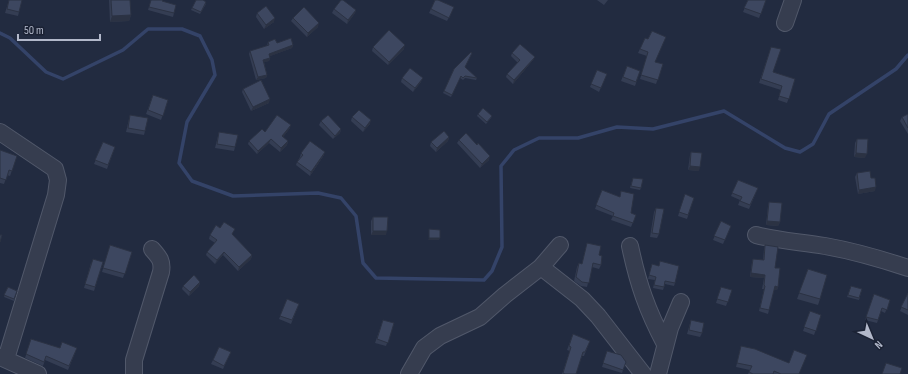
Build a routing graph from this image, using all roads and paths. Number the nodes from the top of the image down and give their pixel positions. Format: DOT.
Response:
graph roads {
  1 [pos="793,0"];
  2 [pos="785,23"];
  3 [pos="0,132"];
  4 [pos="756,235"];
  5 [pos="560,245"];
  6 [pos="630,246"];
  7 [pos="152,249"];
  8 [pos="541,267"];
  9 [pos="908,268"];
  10 [pos="681,302"];
  11 [pos="665,344"];
  12 [pos="3,358"];
  13 [pos="38,374"];
  14 [pos="134,374"];
  15 [pos="409,374"];
  16 [pos="643,374"];
  17 [pos="658,374"];
  1 -- 2 [label="street"];
  3 -- 12 [label="street"];
  4 -- 9 [label="street"];
  5 -- 8 [label="street"];
  6 -- 11 [label="street"];
  7 -- 14 [label="street"];
  8 -- 15 [label="street"];
  8 -- 16 [label="street"];
  10 -- 11 [label="street"];
  11 -- 17 [label="street"];
  12 -- 13 [label="street"];
}
